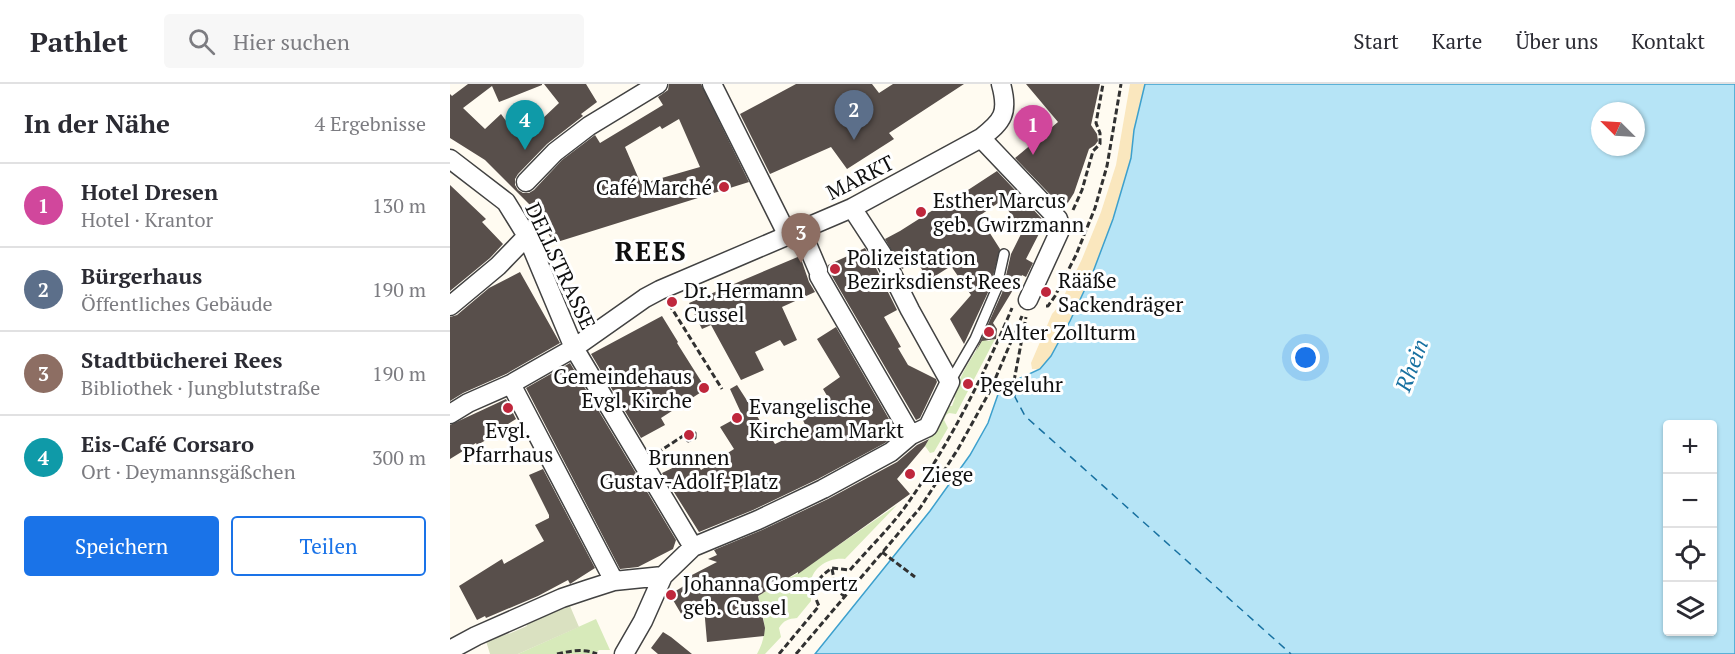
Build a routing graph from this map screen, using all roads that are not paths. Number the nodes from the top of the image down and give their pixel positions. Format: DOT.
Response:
graph roads {
  1 [pos="658,84"];
  2 [pos="712,84"];
  3 [pos="1001,84"];
  4 [pos="981,138"];
  5 [pos="450,159"];
  6 [pos="516,191"];
  7 [pos="852,208"];
  8 [pos="794,233"];
  9 [pos="526,236"];
  10 [pos="1004,254"];
  11 [pos="1028,300"];
  12 [pos="450,306"];
  13 [pos="574,348"];
  14 [pos="950,382"];
  15 [pos="511,384"];
  16 [pos="450,414"];
  17 [pos="911,435"];
  18 [pos="693,548"];
  19 [pos="663,576"];
  20 [pos="614,581"];
  21 [pos="450,650"];
  22 [pos="624,654"];
  1 -- 6 [label="street"];
  2 -- 8 [label="street"];
  3 -- 4 [label="street, MARKT"];
  4 -- 7 [label="street, MARKT"];
  4 -- 11 [label="street"];
  5 -- 6 [label="street, DELLSTRASSE"];
  6 -- 9 [label="street, DELLSTRASSE"];
  7 -- 8 [label="street, MARKT"];
  7 -- 14 [label="street"];
  8 -- 13 [label="street, MARKT"];
  8 -- 17 [label="street"];
  9 -- 12 [label="street"];
  9 -- 13 [label="street, DELLSTRASSE"];
  10 -- 14 [label="lane"];
  13 -- 15 [label="street, MARKT"];
  13 -- 18 [label="street, DELLSTRASSE"];
  14 -- 17 [label="street"];
  15 -- 16 [label="street, MARKT"];
  15 -- 20 [label="street"];
  17 -- 18 [label="street"];
  18 -- 19 [label="street"];
  19 -- 20 [label="street"];
  19 -- 22 [label="street"];
  20 -- 21 [label="street"];
}
